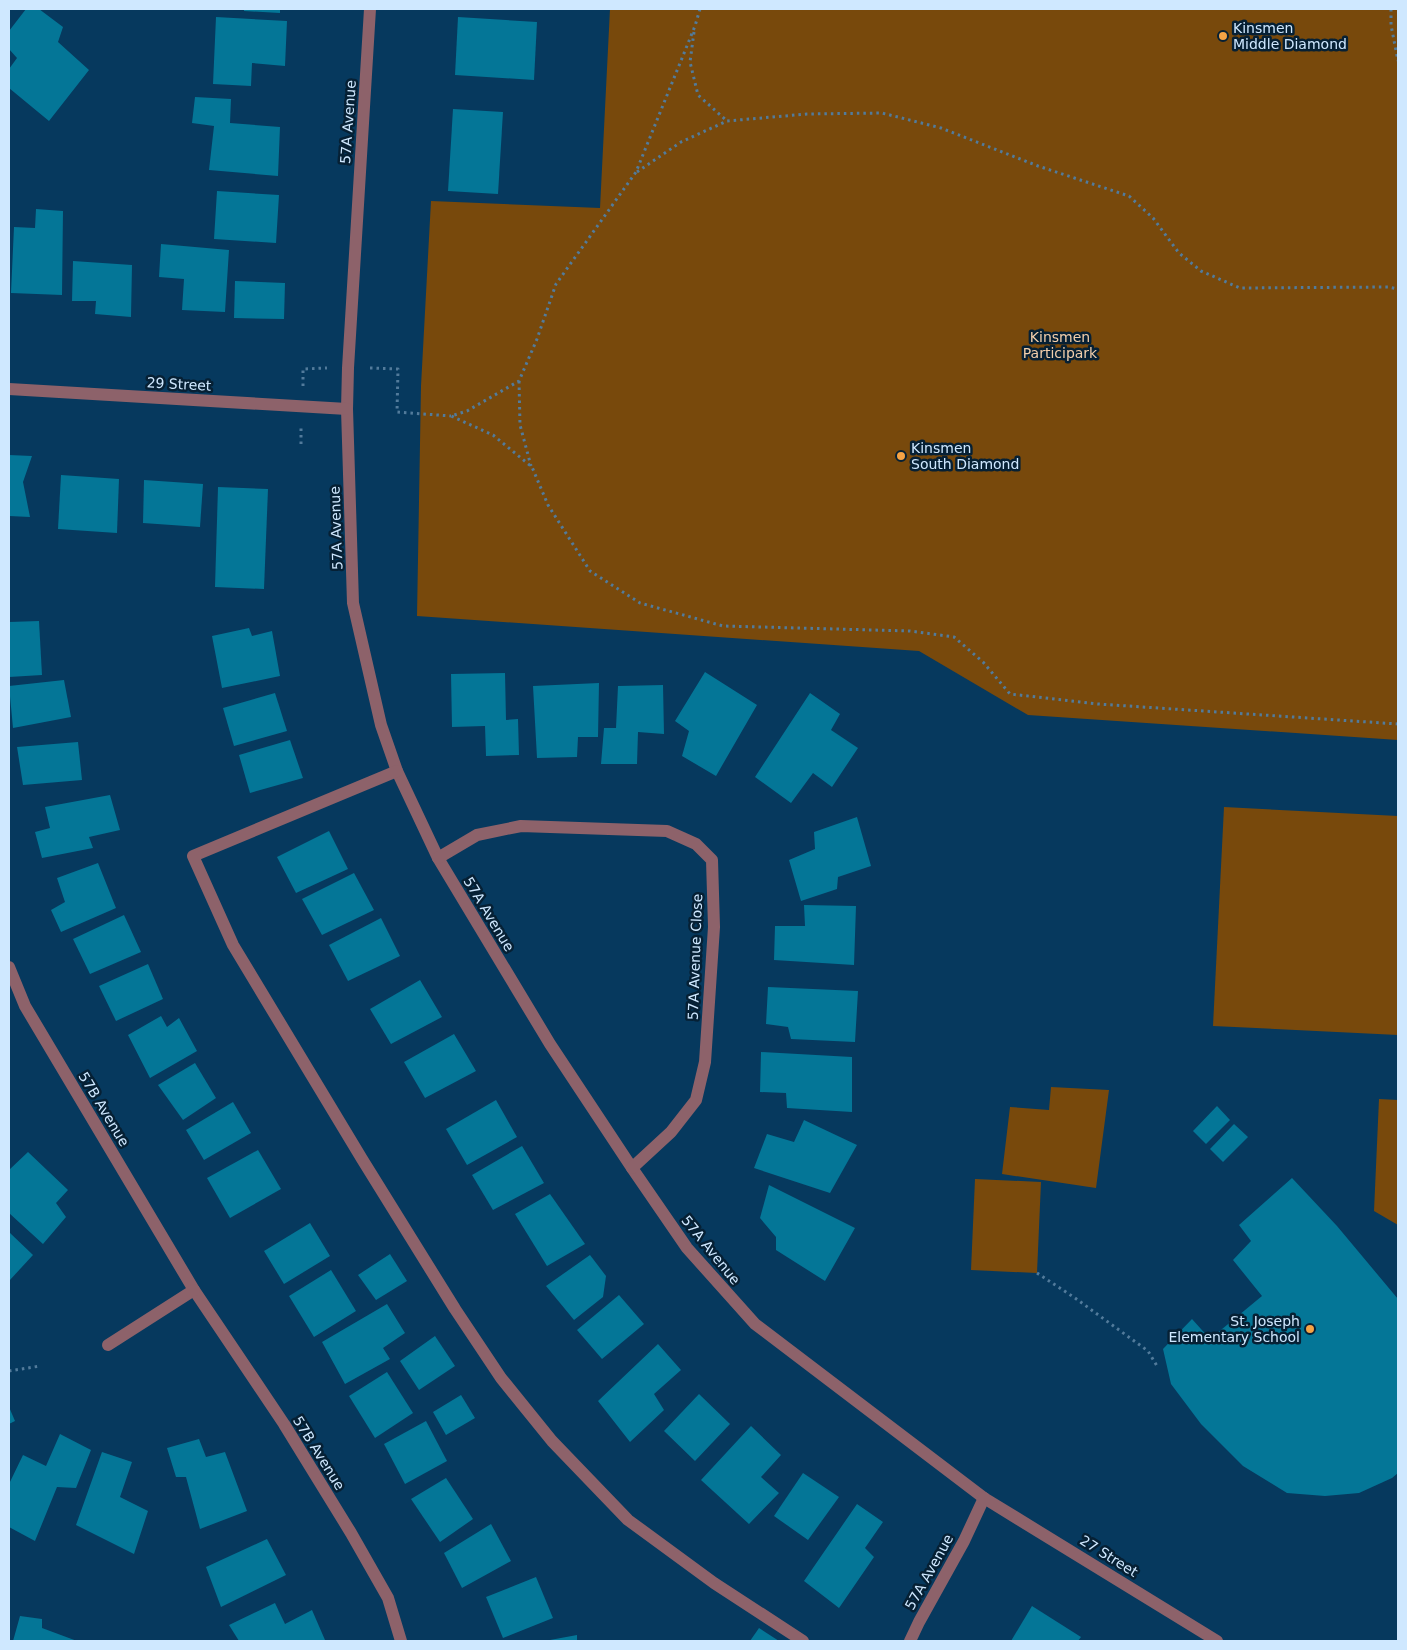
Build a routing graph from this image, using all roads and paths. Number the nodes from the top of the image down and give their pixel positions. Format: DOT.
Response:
graph roads {
  1 [pos="370,9"];
  2 [pos="700,9"];
  3 [pos="1391,9"];
  4 [pos="695,26"];
  5 [pos="1398,61"];
  6 [pos="727,121"];
  7 [pos="636,172"];
  8 [pos="1398,289"];
  9 [pos="380,368"];
  10 [pos="518,381"];
  11 [pos="9,389"];
  12 [pos="347,409"];
  13 [pos="451,416"];
  14 [pos="532,467"];
  15 [pos="1398,724"];
  16 [pos="397,771"];
  17 [pos="438,858"];
  18 [pos="9,967"];
  19 [pos="632,1168"];
  20 [pos="1037,1273"];
  21 [pos="194,1290"];
  22 [pos="108,1345"];
  23 [pos="40,1366"];
  24 [pos="1157,1366"];
  25 [pos="9,1371"];
  26 [pos="984,1498"];
  27 [pos="401,1641"];
  28 [pos="803,1641"];
  29 [pos="910,1641"];
  30 [pos="1217,1641"];
  1 -- 12 [label="street, 57A Avenue"];
  2 -- 4 [label="path"];
  3 -- 5 [label="path"];
  4 -- 6 [label="path"];
  4 -- 7 [label="path"];
  6 -- 7 [label="path"];
  6 -- 8 [label="path"];
  7 -- 10 [label="path"];
  9 -- 13 [label="path"];
  10 -- 13 [label="path"];
  10 -- 14 [label="path"];
  11 -- 12 [label="street, 29 Street"];
  12 -- 16 [label="street, 57A Avenue"];
  13 -- 14 [label="path"];
  14 -- 15 [label="path"];
  16 -- 17 [label="street, 57A Avenue"];
  16 -- 28 [label="street"];
  17 -- 19 [label="street, 57A Avenue"];
  17 -- 19 [label="street, 57A Avenue Close"];
  18 -- 21 [label="street, 57B Avenue"];
  19 -- 26 [label="street, 57A Avenue"];
  20 -- 24 [label="path"];
  21 -- 22 [label="street"];
  21 -- 27 [label="street, 57B Avenue"];
  23 -- 25 [label="path"];
  26 -- 29 [label="street, 57A Avenue"];
  26 -- 30 [label="street, 27 Street"];
}
